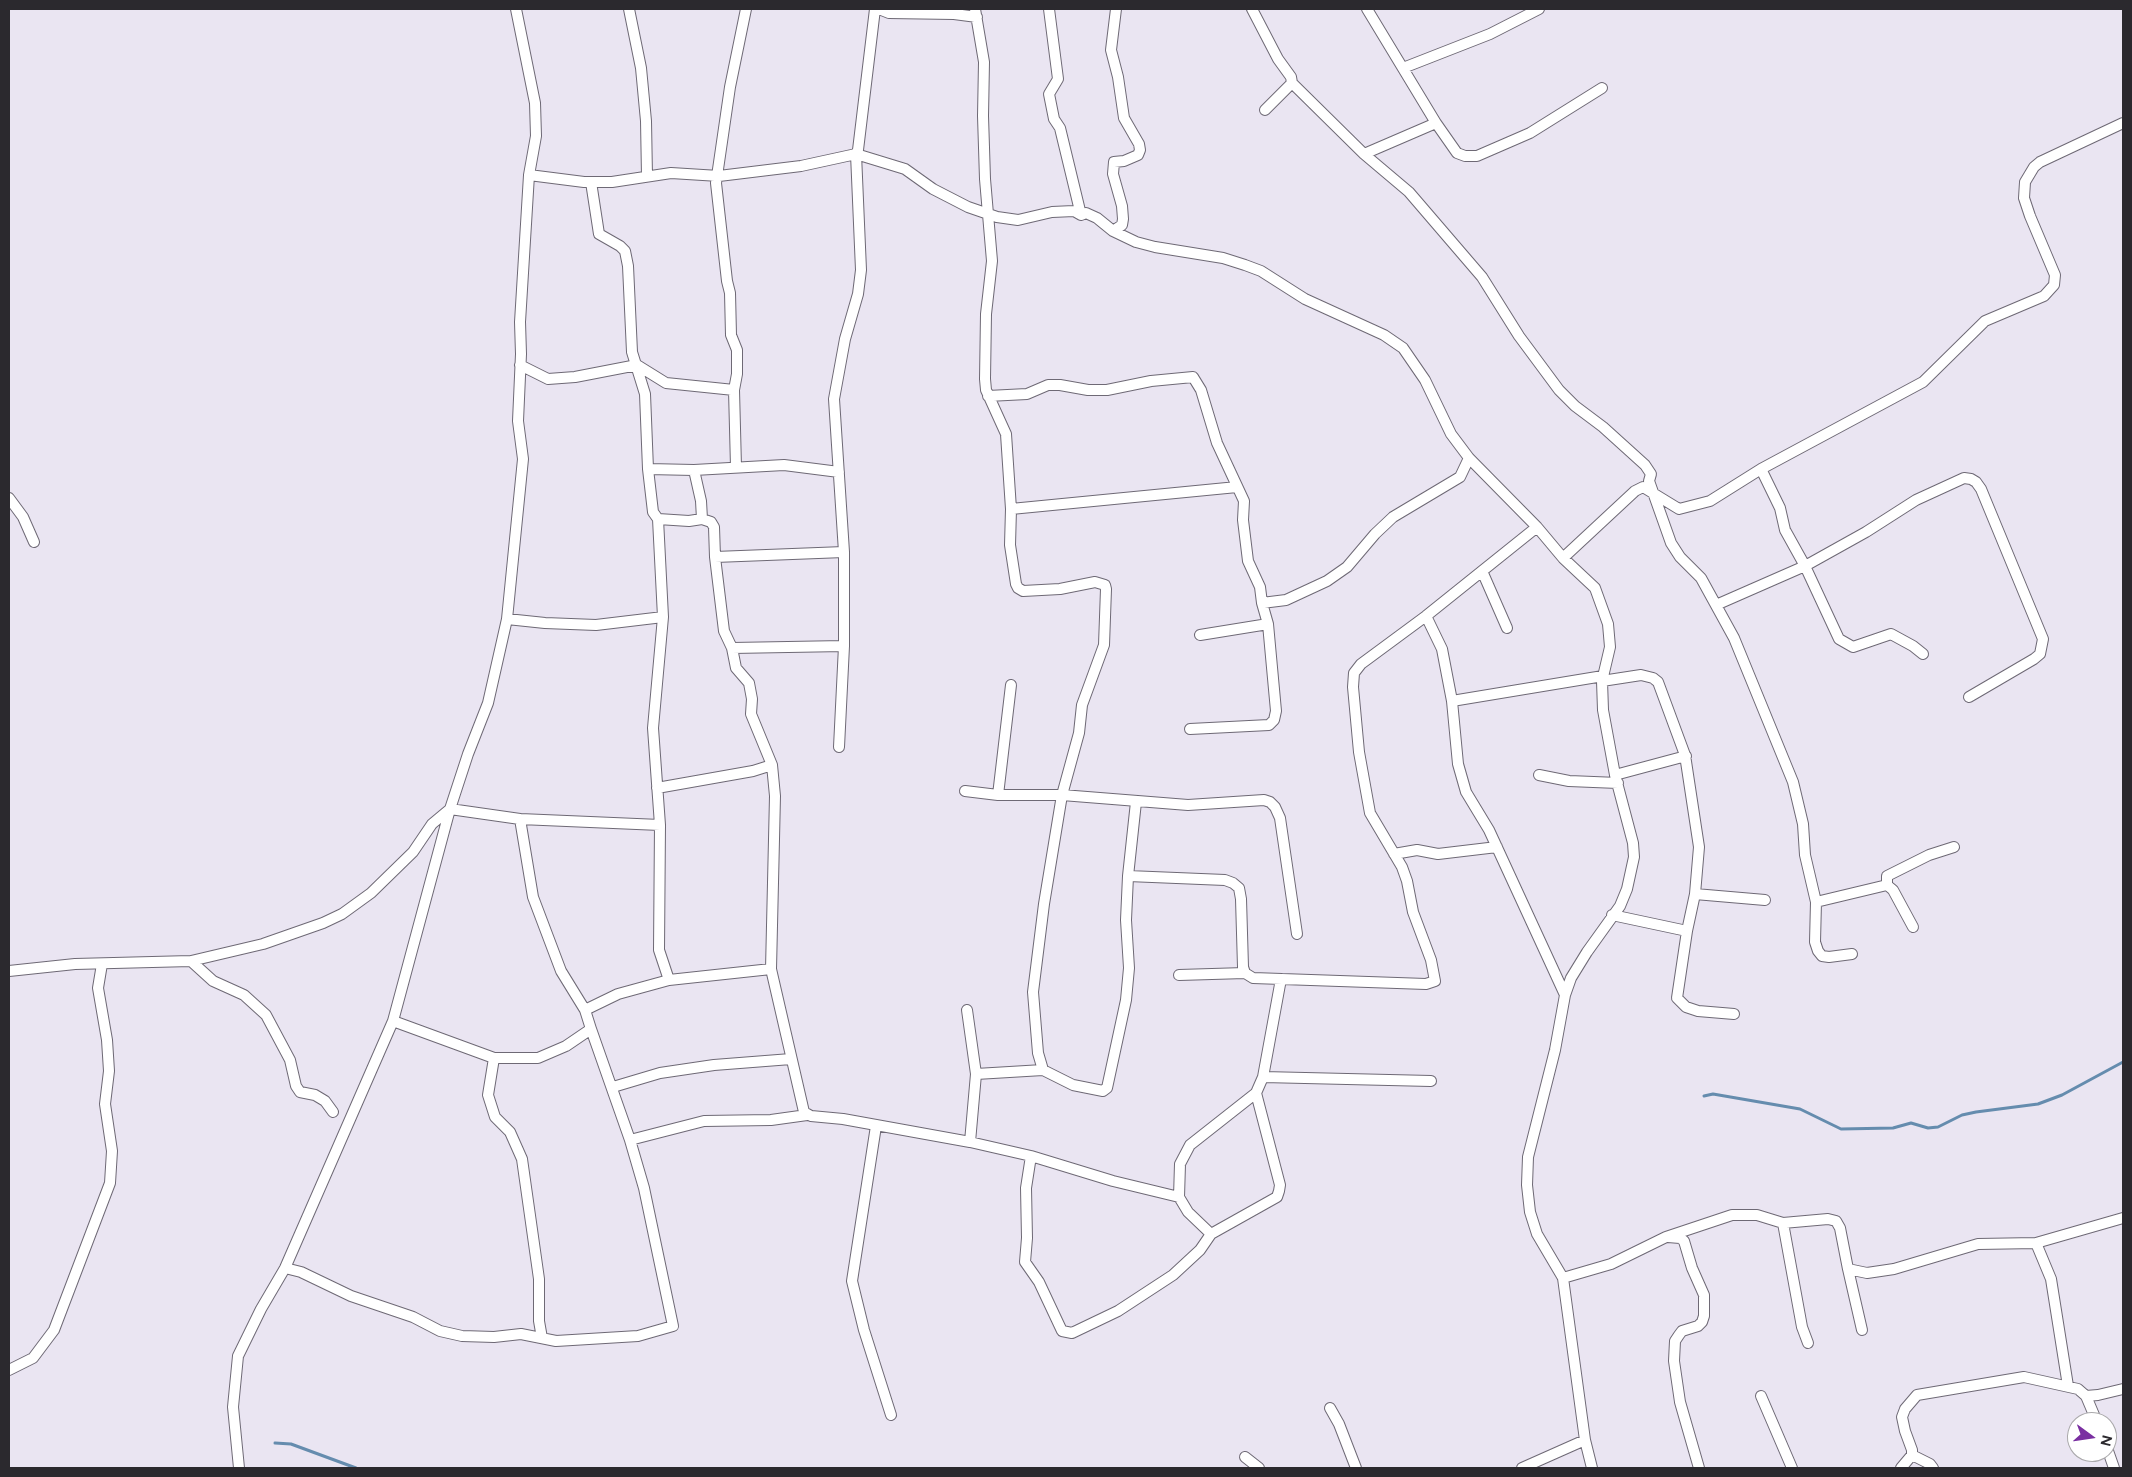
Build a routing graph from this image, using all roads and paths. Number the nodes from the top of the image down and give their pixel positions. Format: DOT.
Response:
graph roads {
  1 [pos="516,9"];
  2 [pos="629,9"];
  3 [pos="746,9"];
  4 [pos="875,9"];
  5 [pos="880,9"];
  6 [pos="1049,9"];
  7 [pos="1116,9"];
  8 [pos="1252,9"];
  9 [pos="1367,9"];
  10 [pos="1539,9"];
  11 [pos="976,13"];
  12 [pos="1403,68"];
  13 [pos="1292,83"];
  14 [pos="1602,88"];
  15 [pos="1265,110"];
  16 [pos="1436,123"];
  17 [pos="2123,123"];
  18 [pos="856,154"];
  19 [pos="1364,154"];
  20 [pos="529,175"];
  21 [pos="647,176"];
  22 [pos="716,176"];
  23 [pos="591,182"];
  24 [pos="989,214"];
  25 [pos="1080,215"];
  26 [pos="1113,231"];
  27 [pos="520,365"];
  28 [pos="637,365"];
  29 [pos="734,390"];
  30 [pos="988,396"];
  31 [pos="1470,458"];
  32 [pos="736,467"];
  33 [pos="648,469"];
  34 [pos="1761,469"];
  35 [pos="694,470"];
  36 [pos="839,472"];
  37 [pos="1646,484"];
  38 [pos="1238,487"];
  39 [pos="1655,495"];
  40 [pos="9,498"];
  41 [pos="1011,509"];
  42 [pos="658,519"];
  43 [pos="702,519"];
  44 [pos="1537,527"];
  45 [pos="34,542"];
  46 [pos="844,552"];
  47 [pos="714,557"];
  48 [pos="1563,558"];
  49 [pos="1805,566"];
  50 [pos="1482,571"];
  51 [pos="1262,604"];
  52 [pos="1716,604"];
  53 [pos="1426,616"];
  54 [pos="663,617"];
  55 [pos="507,619"];
  56 [pos="1268,624"];
  57 [pos="1506,628"];
  58 [pos="1200,636"];
  59 [pos="844,646"];
  60 [pos="732,648"];
  61 [pos="1923,654"];
  62 [pos="1602,679"];
  63 [pos="1012,685"];
  64 [pos="1969,697"];
  65 [pos="1452,701"];
  66 [pos="1190,729"];
  67 [pos="839,747"];
  68 [pos="1686,756"];
  69 [pos="772,765"];
  70 [pos="1539,775"];
  71 [pos="1616,779"];
  72 [pos="657,788"];
  73 [pos="965,791"];
  74 [pos="1062,794"];
  75 [pos="998,796"];
  76 [pos="1136,802"];
  77 [pos="450,809"];
  78 [pos="520,819"];
  79 [pos="660,826"];
  80 [pos="1497,847"];
  81 [pos="1954,847"];
  82 [pos="1394,854"];
  83 [pos="1128,876"];
  84 [pos="1888,885"];
  85 [pos="1695,894"];
  86 [pos="1765,900"];
  87 [pos="1816,902"];
  88 [pos="1612,915"];
  89 [pos="1913,927"];
  90 [pos="1687,931"];
  91 [pos="1297,934"];
  92 [pos="1852,954"];
  93 [pos="191,961"];
  94 [pos="102,964"];
  95 [pos="771,969"];
  96 [pos="9,971"];
  97 [pos="1245,973"];
  98 [pos="1179,976"];
  99 [pos="1281,979"];
  100 [pos="669,980"];
  101 [pos="1565,995"];
  102 [pos="585,1010"];
  103 [pos="967,1010"];
  104 [pos="1734,1014"];
  105 [pos="393,1021"];
  106 [pos="591,1029"];
  107 [pos="494,1058"];
  108 [pos="791,1059"];
  109 [pos="1043,1070"];
  110 [pos="976,1074"];
  111 [pos="1263,1077"];
  112 [pos="1431,1081"];
  113 [pos="613,1088"];
  114 [pos="1256,1093"];
  115 [pos="333,1112"];
  116 [pos="807,1115"];
  117 [pos="876,1126"];
  118 [pos="630,1140"];
  119 [pos="970,1142"];
  120 [pos="1031,1156"];
  121 [pos="1179,1197"];
  122 [pos="2123,1218"];
  123 [pos="1783,1223"];
  124 [pos="1211,1234"];
  125 [pos="1666,1236"];
  126 [pos="2036,1243"];
  127 [pos="285,1268"];
  128 [pos="1848,1269"];
  129 [pos="1563,1278"];
  130 [pos="1862,1330"];
  131 [pos="542,1338"];
  132 [pos="1808,1343"];
  133 [pos="9,1370"];
  134 [pos="2068,1386"];
  135 [pos="2123,1389"];
  136 [pos="1761,1396"];
  137 [pos="2086,1396"];
  138 [pos="1330,1408"];
  139 [pos="2093,1412"];
  140 [pos="891,1415"];
  141 [pos="1585,1440"];
  142 [pos="1912,1454"];
  143 [pos="1246,1457"];
  144 [pos="239,1468"];
  145 [pos="1259,1468"];
  146 [pos="1356,1468"];
  147 [pos="1522,1468"];
  148 [pos="1592,1468"];
  149 [pos="1699,1468"];
  150 [pos="1792,1468"];
  151 [pos="1901,1468"];
  152 [pos="1933,1468"];
  1 -- 20 [label="street"];
  2 -- 21 [label="street"];
  3 -- 22 [label="street"];
  4 -- 18 [label="street"];
  5 -- 11 [label="street"];
  6 -- 25 [label="street"];
  7 -- 26 [label="street"];
  8 -- 13 [label="street"];
  9 -- 12 [label="street"];
  10 -- 12 [label="street"];
  11 -- 24 [label="street"];
  12 -- 16 [label="street"];
  13 -- 15 [label="street"];
  13 -- 19 [label="street"];
  14 -- 16 [label="street"];
  16 -- 19 [label="street"];
  17 -- 34 [label="street"];
  18 -- 22 [label="street"];
  18 -- 24 [label="street"];
  18 -- 36 [label="street"];
  19 -- 37 [label="street"];
  20 -- 23 [label="street"];
  20 -- 27 [label="street"];
  21 -- 22 [label="street"];
  21 -- 23 [label="street"];
  22 -- 29 [label="street"];
  23 -- 28 [label="street"];
  24 -- 25 [label="street"];
  24 -- 30 [label="street"];
  25 -- 26 [label="street"];
  26 -- 31 [label="street"];
  27 -- 28 [label="street"];
  27 -- 55 [label="street"];
  28 -- 29 [label="street"];
  28 -- 33 [label="street"];
  29 -- 32 [label="street"];
  30 -- 38 [label="street"];
  30 -- 41 [label="street"];
  31 -- 44 [label="street"];
  31 -- 51 [label="street"];
  32 -- 35 [label="street"];
  32 -- 36 [label="street"];
  33 -- 35 [label="street"];
  33 -- 42 [label="street"];
  34 -- 39 [label="street"];
  34 -- 49 [label="street"];
  35 -- 43 [label="street"];
  36 -- 46 [label="street"];
  37 -- 39 [label="street"];
  37 -- 48 [label="street"];
  38 -- 41 [label="street"];
  38 -- 51 [label="street"];
  39 -- 52 [label="street"];
  40 -- 45 [label="street"];
  41 -- 74 [label="street"];
  42 -- 43 [label="street"];
  42 -- 54 [label="street"];
  43 -- 47 [label="street"];
  44 -- 48 [label="street"];
  44 -- 50 [label="street"];
  46 -- 47 [label="street"];
  46 -- 59 [label="street"];
  47 -- 60 [label="street"];
  48 -- 62 [label="street"];
  49 -- 52 [label="street"];
  49 -- 61 [label="street"];
  49 -- 64 [label="street"];
  50 -- 53 [label="street"];
  50 -- 57 [label="street"];
  51 -- 56 [label="street"];
  52 -- 87 [label="street"];
  53 -- 65 [label="street"];
  53 -- 82 [label="street"];
  54 -- 55 [label="street"];
  54 -- 72 [label="street"];
  55 -- 77 [label="street"];
  56 -- 58 [label="street"];
  56 -- 66 [label="street"];
  59 -- 60 [label="street"];
  59 -- 67 [label="street"];
  60 -- 69 [label="street"];
  62 -- 65 [label="street"];
  62 -- 68 [label="street"];
  62 -- 71 [label="street"];
  63 -- 75 [label="street"];
  65 -- 80 [label="street"];
  68 -- 71 [label="street"];
  68 -- 85 [label="street"];
  69 -- 72 [label="street"];
  69 -- 95 [label="street"];
  70 -- 71 [label="street"];
  71 -- 88 [label="street"];
  72 -- 79 [label="street"];
  73 -- 75 [label="street"];
  74 -- 75 [label="street"];
  74 -- 76 [label="street"];
  74 -- 109 [label="street"];
  76 -- 83 [label="street"];
  76 -- 91 [label="street"];
  77 -- 78 [label="street"];
  77 -- 93 [label="street"];
  77 -- 105 [label="street"];
  78 -- 79 [label="street"];
  78 -- 102 [label="street"];
  79 -- 100 [label="street"];
  80 -- 82 [label="street"];
  80 -- 101 [label="street"];
  81 -- 84 [label="street"];
  82 -- 99 [label="street"];
  83 -- 97 [label="street"];
  83 -- 109 [label="street"];
  84 -- 87 [label="street"];
  84 -- 89 [label="street"];
  85 -- 86 [label="street"];
  85 -- 90 [label="street"];
  87 -- 92 [label="street"];
  88 -- 90 [label="street"];
  88 -- 101 [label="street"];
  90 -- 104 [label="street"];
  93 -- 94 [label="street"];
  93 -- 115 [label="street"];
  94 -- 96 [label="street"];
  94 -- 133 [label="street"];
  95 -- 100 [label="street"];
  95 -- 108 [label="street"];
  97 -- 98 [label="street"];
  97 -- 99 [label="street"];
  99 -- 111 [label="street"];
  100 -- 102 [label="street"];
  101 -- 129 [label="street"];
  102 -- 106 [label="street"];
  103 -- 110 [label="street"];
  105 -- 107 [label="street"];
  105 -- 127 [label="street"];
  106 -- 107 [label="street"];
  106 -- 113 [label="street"];
  107 -- 131 [label="street"];
  108 -- 113 [label="street"];
  108 -- 116 [label="street"];
  109 -- 110 [label="street"];
  110 -- 119 [label="street"];
  111 -- 112 [label="street"];
  111 -- 114 [label="street"];
  113 -- 118 [label="street"];
  114 -- 121 [label="street"];
  114 -- 124 [label="street"];
  116 -- 117 [label="street"];
  116 -- 118 [label="street"];
  117 -- 119 [label="street"];
  117 -- 140 [label="street"];
  118 -- 131 [label="street"];
  119 -- 120 [label="street"];
  120 -- 121 [label="street"];
  120 -- 124 [label="street"];
  121 -- 124 [label="street"];
  122 -- 126 [label="street"];
  123 -- 125 [label="street"];
  123 -- 128 [label="street"];
  123 -- 132 [label="street"];
  125 -- 129 [label="street"];
  125 -- 149 [label="street"];
  126 -- 128 [label="street"];
  126 -- 134 [label="street"];
  127 -- 131 [label="street"];
  127 -- 144 [label="street"];
  128 -- 130 [label="street"];
  129 -- 141 [label="street"];
  134 -- 137 [label="street"];
  134 -- 142 [label="street"];
  135 -- 137 [label="street"];
  136 -- 150 [label="street"];
  137 -- 139 [label="street"];
  138 -- 146 [label="street"];
  141 -- 147 [label="street"];
  141 -- 148 [label="street"];
  142 -- 151 [label="street"];
  142 -- 152 [label="street"];
  143 -- 145 [label="street"];
}
